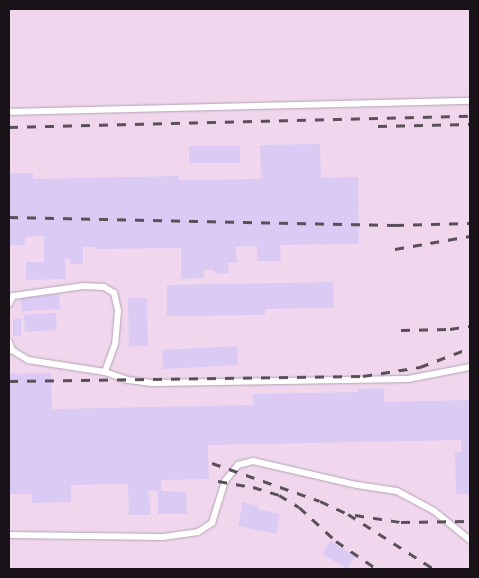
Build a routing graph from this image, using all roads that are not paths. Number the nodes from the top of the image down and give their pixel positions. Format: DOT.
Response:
graph roads {
  1 [pos="470,101"];
  2 [pos="9,112"];
  3 [pos="9,304"];
  4 [pos="9,342"];
  5 [pos="470,366"];
  6 [pos="105,372"];
  7 [pos="9,535"];
  8 [pos="470,540"];
  1 -- 2 [label="lane"];
  3 -- 6 [label="lane"];
  4 -- 6 [label="lane"];
  5 -- 6 [label="lane"];
  7 -- 8 [label="lane"];
}
